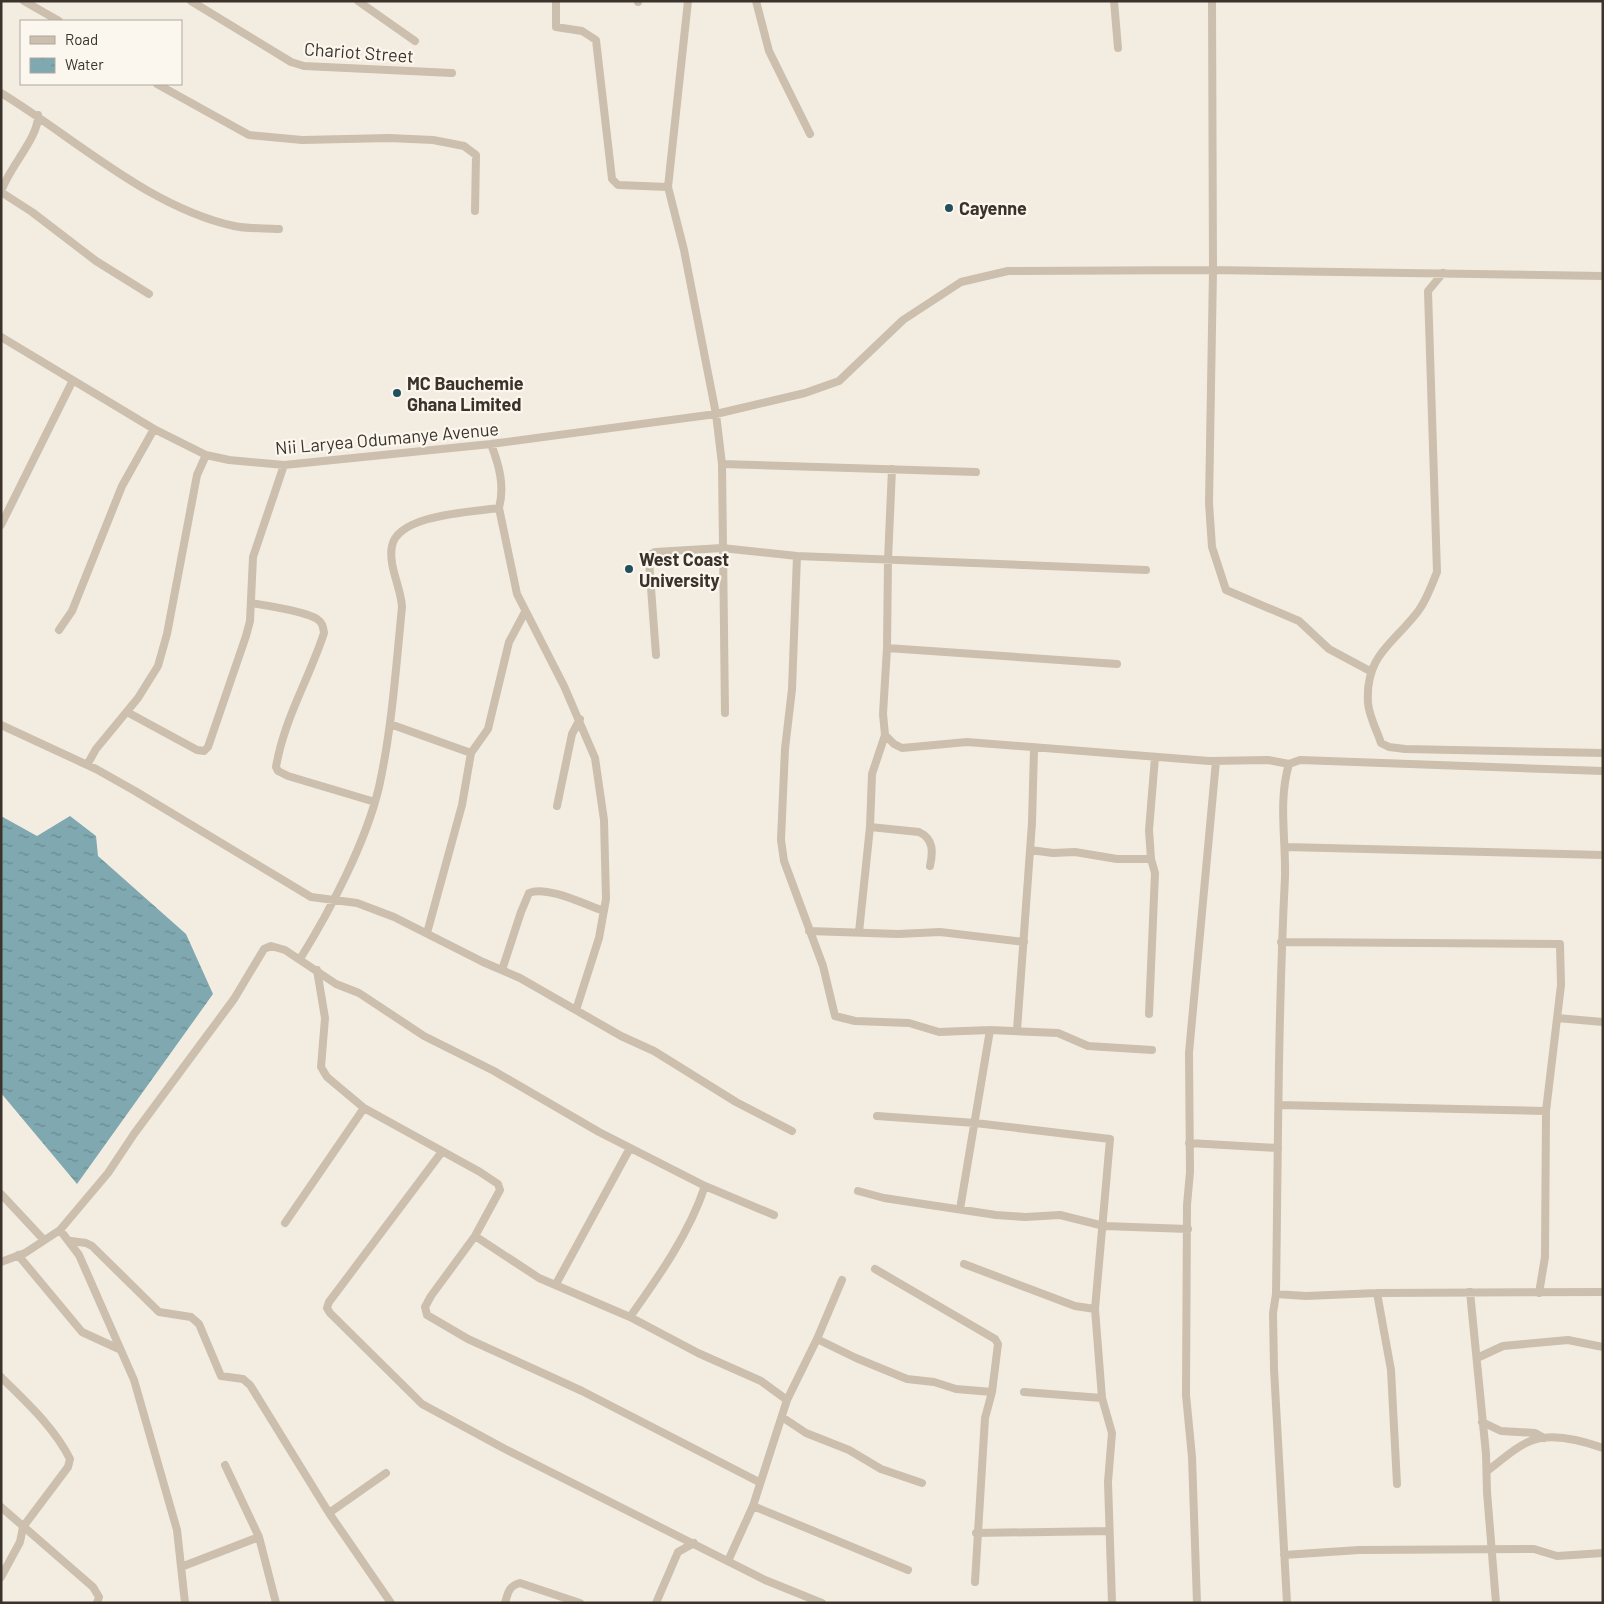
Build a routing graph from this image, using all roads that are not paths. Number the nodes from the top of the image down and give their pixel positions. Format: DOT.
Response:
graph roads {
  1 [pos="24,1"];
  2 [pos="191,1"];
  3 [pos="358,1"];
  4 [pos="556,1"];
  5 [pos="688,1"];
  6 [pos="756,1"];
  7 [pos="1114,1"];
  8 [pos="1212,1"];
  9 [pos="57,20"];
  10 [pos="415,41"];
  11 [pos="1118,48"];
  12 [pos="452,73"];
  13 [pos="159,85"];
  14 [pos="1,93"];
  15 [pos="38,115"];
  16 [pos="810,134"];
  17 [pos="668,187"];
  18 [pos="1,192"];
  19 [pos="475,211"];
  20 [pos="279,229"];
  21 [pos="1213,270"];
  22 [pos="1443,273"];
  23 [pos="1603,276"];
  24 [pos="149,294"];
  25 [pos="1,337"];
  26 [pos="73,380"];
  27 [pos="716,414"];
  28 [pos="154,429"];
  29 [pos="491,444"];
  30 [pos="206,455"];
  31 [pos="722,464"];
  32 [pos="284,465"];
  33 [pos="892,469"];
  34 [pos="976,472"];
  35 [pos="499,508"];
  36 [pos="1,525"];
  37 [pos="722,548"];
  38 [pos="798,556"];
  39 [pos="888,560"];
  40 [pos="1146,570"];
  41 [pos="251,603"];
  42 [pos="525,612"];
  43 [pos="59,630"];
  44 [pos="887,648"];
  45 [pos="656,655"];
  46 [pos="1116,664"];
  47 [pos="1370,671"];
  48 [pos="127,712"];
  49 [pos="725,713"];
  50 [pos="580,719"];
  51 [pos="390,724"];
  52 [pos="1,725"];
  53 [pos="885,735"];
  54 [pos="1034,749"];
  55 [pos="472,753"];
  56 [pos="1603,753"];
  57 [pos="1155,757"];
  58 [pos="1216,761"];
  59 [pos="1289,764"];
  60 [pos="87,765"];
  61 [pos="1603,771"];
  62 [pos="375,802"];
  63 [pos="557,806"];
  64 [pos="870,827"];
  65 [pos="1286,847"];
  66 [pos="1030,850"];
  67 [pos="1603,855"];
  68 [pos="1151,859"];
  69 [pos="930,866"];
  70 [pos="333,900"];
  71 [pos="604,911"];
  72 [pos="809,931"];
  73 [pos="859,932"];
  74 [pos="426,934"];
  75 [pos="1024,942"];
  76 [pos="1281,942"];
  77 [pos="300,959"];
  78 [pos="317,970"];
  79 [pos="502,970"];
  80 [pos="576,1010"];
  81 [pos="1149,1014"];
  82 [pos="1557,1018"];
  83 [pos="1603,1022"];
  84 [pos="990,1030"];
  85 [pos="1017,1030"];
  86 [pos="1152,1050"];
  87 [pos="1279,1105"];
  88 [pos="364,1108"];
  89 [pos="1546,1111"];
  90 [pos="877,1116"];
  91 [pos="975,1123"];
  92 [pos="792,1131"];
  93 [pos="1189,1143"];
  94 [pos="630,1148"];
  95 [pos="1278,1148"];
  96 [pos="441,1153"];
  97 [pos="705,1186"];
  98 [pos="858,1191"];
  99 [pos="1,1194"];
  100 [pos="960,1208"];
  101 [pos="774,1215"];
  102 [pos="285,1223"];
  103 [pos="1104,1226"];
  104 [pos="1188,1229"];
  105 [pos="60,1230"];
  106 [pos="475,1236"];
  107 [pos="44,1240"];
  108 [pos="71,1241"];
  109 [pos="18,1256"];
  110 [pos="1,1262"];
  111 [pos="964,1264"];
  112 [pos="875,1269"];
  113 [pos="842,1280"];
  114 [pos="556,1284"];
  115 [pos="1470,1292"];
  116 [pos="1603,1292"];
  117 [pos="1377,1293"];
  118 [pos="1539,1293"];
  119 [pos="1276,1294"];
  120 [pos="1095,1309"];
  121 [pos="630,1317"];
  122 [pos="817,1339"];
  123 [pos="1603,1347"];
  124 [pos="119,1349"];
  125 [pos="1477,1358"];
  126 [pos="1,1377"];
  127 [pos="992,1392"];
  128 [pos="1024,1392"];
  129 [pos="1102,1398"];
  130 [pos="787,1400"];
  131 [pos="782,1418"];
  132 [pos="1482,1422"];
  133 [pos="1546,1439"];
  134 [pos="1603,1448"];
  135 [pos="225,1465"];
  136 [pos="1487,1471"];
  137 [pos="386,1473"];
  138 [pos="759,1482"];
  139 [pos="922,1483"];
  140 [pos="1397,1484"];
  141 [pos="753,1506"];
  142 [pos="1,1507"];
  143 [pos="329,1513"];
  144 [pos="23,1527"];
  145 [pos="1108,1531"];
  146 [pos="976,1533"];
  147 [pos="259,1537"];
  148 [pos="694,1543"];
  149 [pos="1492,1550"];
  150 [pos="1603,1553"];
  151 [pos="1284,1555"];
  152 [pos="728,1562"];
  153 [pos="181,1567"];
  154 [pos="908,1570"];
  155 [pos="1,1577"];
  156 [pos="975,1582"];
  157 [pos="97,1603"];
  158 [pos="185,1603"];
  159 [pos="276,1603"];
  160 [pos="391,1603"];
  161 [pos="505,1603"];
  162 [pos="580,1603"];
  163 [pos="656,1603"];
  164 [pos="822,1603"];
  165 [pos="1112,1603"];
  166 [pos="1197,1603"];
  167 [pos="1288,1603"];
  168 [pos="1496,1603"];
  1 -- 9 [label="street"];
  2 -- 12 [label="street, Chariot Street"];
  3 -- 10 [label="street"];
  4 -- 17 [label="street"];
  5 -- 17 [label="street"];
  6 -- 16 [label="street"];
  7 -- 11 [label="street"];
  8 -- 21 [label="street"];
  13 -- 19 [label="street"];
  14 -- 15 [label="street"];
  15 -- 18 [label="street"];
  15 -- 20 [label="street"];
  17 -- 27 [label="street"];
  18 -- 24 [label="street"];
  21 -- 22 [label="street, Nii Laryea Odumanye Avenue"];
  21 -- 27 [label="street, Nii Laryea Odumanye Avenue"];
  21 -- 47 [label="street"];
  22 -- 23 [label="street, Nii Laryea Odumanye Avenue"];
  22 -- 47 [label="street"];
  25 -- 26 [label="street, Nii Laryea Odumanye Avenue"];
  26 -- 28 [label="street, Nii Laryea Odumanye Avenue"];
  26 -- 36 [label="street"];
  27 -- 29 [label="street, Nii Laryea Odumanye Avenue"];
  27 -- 31 [label="street"];
  28 -- 30 [label="street, Nii Laryea Odumanye Avenue"];
  28 -- 43 [label="street"];
  29 -- 32 [label="street, Nii Laryea Odumanye Avenue"];
  29 -- 35 [label="street"];
  30 -- 32 [label="street, Nii Laryea Odumanye Avenue"];
  30 -- 48 [label="street"];
  31 -- 33 [label="street"];
  31 -- 37 [label="street"];
  32 -- 41 [label="street"];
  33 -- 34 [label="street"];
  33 -- 39 [label="street"];
  35 -- 42 [label="street"];
  35 -- 51 [label="street"];
  37 -- 38 [label="street"];
  37 -- 45 [label="street"];
  37 -- 49 [label="street"];
  38 -- 39 [label="street"];
  38 -- 72 [label="street"];
  39 -- 40 [label="street"];
  39 -- 44 [label="street"];
  41 -- 48 [label="street"];
  41 -- 62 [label="street"];
  42 -- 50 [label="street"];
  42 -- 55 [label="street"];
  44 -- 46 [label="street"];
  44 -- 53 [label="street"];
  47 -- 56 [label="street"];
  48 -- 60 [label="street"];
  50 -- 63 [label="street"];
  50 -- 71 [label="street"];
  51 -- 55 [label="street"];
  51 -- 62 [label="street"];
  52 -- 60 [label="street"];
  53 -- 54 [label="street"];
  53 -- 64 [label="street"];
  54 -- 57 [label="street"];
  54 -- 66 [label="street"];
  55 -- 74 [label="street"];
  57 -- 58 [label="street"];
  57 -- 68 [label="street"];
  58 -- 59 [label="street"];
  58 -- 93 [label="street"];
  59 -- 61 [label="street"];
  59 -- 65 [label="street"];
  60 -- 70 [label="street"];
  62 -- 70 [label="street"];
  64 -- 69 [label="street"];
  64 -- 73 [label="street"];
  65 -- 67 [label="street"];
  65 -- 76 [label="street"];
  66 -- 68 [label="street"];
  66 -- 75 [label="street"];
  68 -- 81 [label="street"];
  70 -- 74 [label="street"];
  70 -- 77 [label="street"];
  71 -- 79 [label="street"];
  71 -- 80 [label="street"];
  72 -- 73 [label="street"];
  72 -- 84 [label="street"];
  73 -- 75 [label="street"];
  74 -- 79 [label="street"];
  75 -- 85 [label="street"];
  76 -- 82 [label="street"];
  76 -- 87 [label="street"];
  77 -- 78 [label="street"];
  77 -- 105 [label="street"];
  78 -- 88 [label="street"];
  78 -- 94 [label="street"];
  79 -- 80 [label="street"];
  80 -- 92 [label="street"];
  82 -- 83 [label="street"];
  82 -- 89 [label="street"];
  84 -- 85 [label="street"];
  84 -- 91 [label="street"];
  85 -- 86 [label="street"];
  87 -- 89 [label="street"];
  87 -- 95 [label="street"];
  88 -- 96 [label="street"];
  88 -- 102 [label="street"];
  89 -- 118 [label="street"];
  90 -- 91 [label="street"];
  91 -- 100 [label="street"];
  91 -- 103 [label="street"];
  93 -- 95 [label="street"];
  93 -- 104 [label="street"];
  94 -- 97 [label="street"];
  94 -- 114 [label="street"];
  95 -- 119 [label="street"];
  96 -- 106 [label="street"];
  96 -- 148 [label="street"];
  97 -- 101 [label="street"];
  97 -- 121 [label="street"];
  98 -- 100 [label="street"];
  99 -- 107 [label="street"];
  100 -- 103 [label="street"];
  103 -- 104 [label="street"];
  103 -- 120 [label="street"];
  104 -- 166 [label="street"];
  105 -- 107 [label="street"];
  105 -- 108 [label="street"];
  106 -- 114 [label="street"];
  106 -- 138 [label="street"];
  107 -- 109 [label="street"];
  108 -- 124 [label="street"];
  108 -- 143 [label="street"];
  109 -- 110 [label="street"];
  109 -- 124 [label="street"];
  111 -- 120 [label="street"];
  112 -- 127 [label="street"];
  113 -- 122 [label="street"];
  114 -- 121 [label="street"];
  115 -- 117 [label="street"];
  115 -- 118 [label="street"];
  115 -- 125 [label="street"];
  116 -- 118 [label="street"];
  117 -- 119 [label="street"];
  117 -- 140 [label="street"];
  119 -- 151 [label="street"];
  120 -- 129 [label="street"];
  121 -- 130 [label="street"];
  122 -- 127 [label="street"];
  122 -- 130 [label="street"];
  123 -- 125 [label="street"];
  124 -- 153 [label="street"];
  125 -- 132 [label="street"];
  126 -- 144 [label="street"];
  127 -- 146 [label="street"];
  128 -- 129 [label="street"];
  129 -- 145 [label="street"];
  130 -- 131 [label="street"];
  131 -- 138 [label="street"];
  131 -- 139 [label="street"];
  132 -- 133 [label="street"];
  132 -- 136 [label="street"];
  133 -- 134 [label="street"];
  133 -- 136 [label="street"];
  135 -- 147 [label="street"];
  136 -- 149 [label="street"];
  137 -- 143 [label="street"];
  138 -- 141 [label="street"];
  141 -- 152 [label="street"];
  141 -- 154 [label="street"];
  142 -- 144 [label="street"];
  143 -- 160 [label="street"];
  144 -- 155 [label="street"];
  144 -- 157 [label="street"];
  145 -- 146 [label="street"];
  145 -- 165 [label="street"];
  146 -- 156 [label="street"];
  147 -- 153 [label="street"];
  147 -- 159 [label="street"];
  148 -- 152 [label="street"];
  148 -- 163 [label="street"];
  149 -- 150 [label="street"];
  149 -- 151 [label="street"];
  149 -- 168 [label="street"];
  151 -- 167 [label="street"];
  152 -- 164 [label="street"];
  153 -- 158 [label="street"];
  161 -- 162 [label="street"];
}
